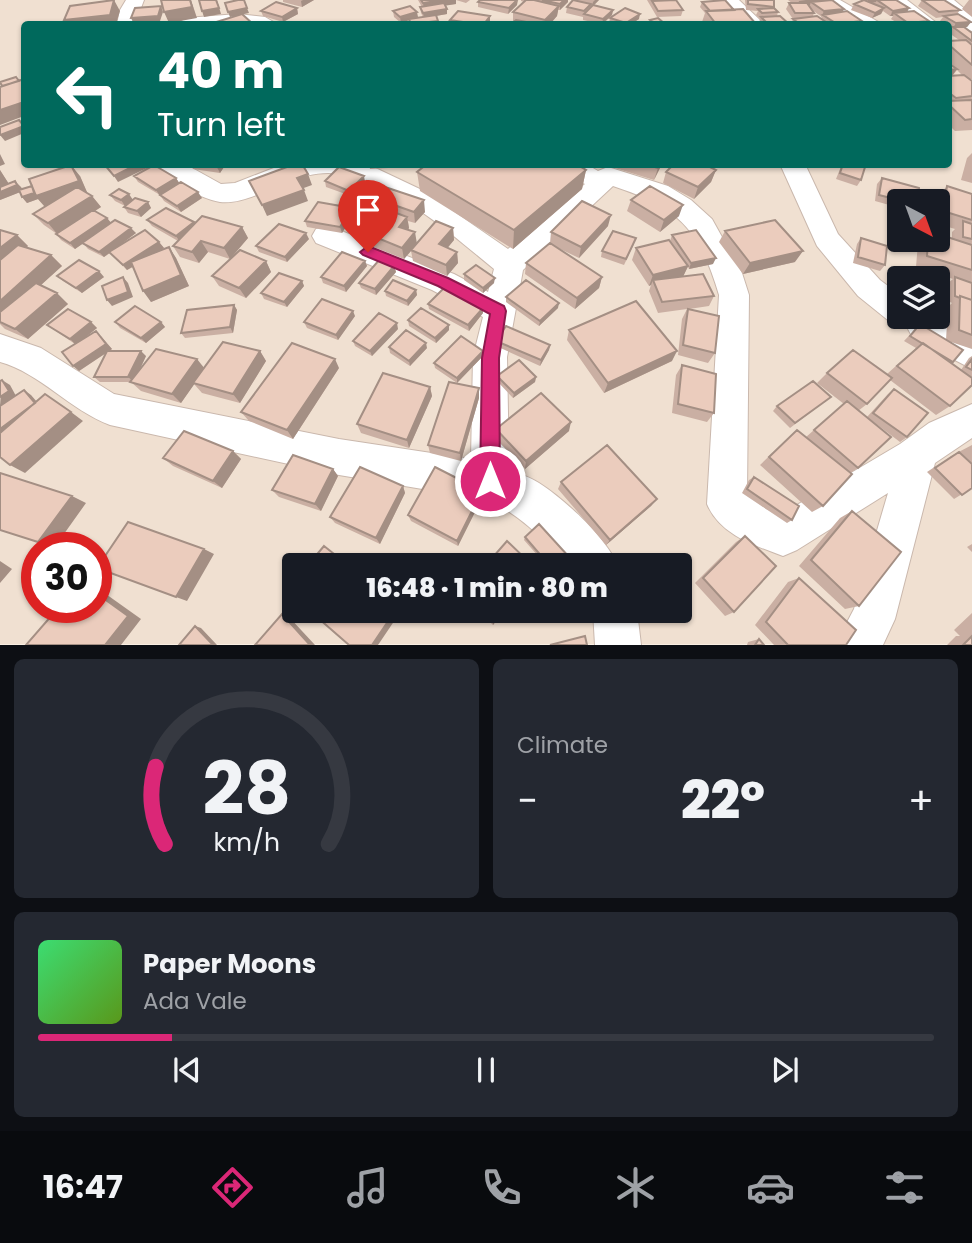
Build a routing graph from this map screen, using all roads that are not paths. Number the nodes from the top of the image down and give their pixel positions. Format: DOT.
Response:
graph roads {
  1 [pos="135,0"];
  2 [pos="729,0"];
  3 [pos="827,0"];
  4 [pos="895,0"];
  5 [pos="944,0"];
  6 [pos="127,21"];
  7 [pos="220,21"];
  8 [pos="256,21"];
  9 [pos="752,21"];
  10 [pos="867,21"];
  11 [pos="925,21"];
  12 [pos="972,25"];
  13 [pos="172,168"];
  14 [pos="311,168"];
  15 [pos="344,168"];
  16 [pos="574,168"];
  17 [pos="794,168"];
  18 [pos="602,183"];
  19 [pos="326,236"];
  20 [pos="509,265"];
  21 [pos="887,302"];
  22 [pos="498,311"];
  23 [pos="926,329"];
  24 [pos="0,348"];
  25 [pos="972,355"];
  26 [pos="972,419"];
  27 [pos="919,453"];
  28 [pos="490,481"];
  29 [pos="585,553"];
  30 [pos="616,623"];
  31 [pos="618,645"];
  32 [pos="859,645"];
  1 -- 6 [label="street"];
  2 -- 9 [label="street"];
  3 -- 10 [label="street"];
  4 -- 11 [label="street"];
  5 -- 12 [label="street"];
  7 -- 8 [label="street"];
  13 -- 14 [label="street"];
  15 -- 20 [label="street"];
  16 -- 18 [label="street"];
  17 -- 21 [label="street"];
  18 -- 20 [label="street"];
  18 -- 27 [label="street"];
  19 -- 22 [label="street"];
  20 -- 22 [label="street"];
  22 -- 28 [label="street"];
  23 -- 25 [label="street"];
  24 -- 28 [label="street"];
  26 -- 27 [label="street"];
  27 -- 32 [label="street"];
  28 -- 29 [label="street"];
  30 -- 31 [label="street"];
}
